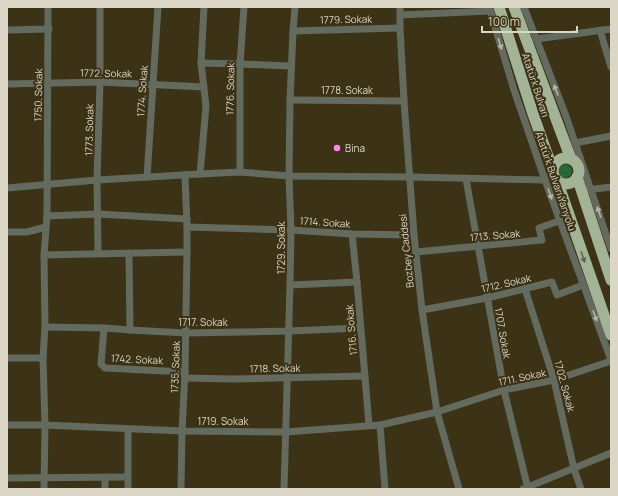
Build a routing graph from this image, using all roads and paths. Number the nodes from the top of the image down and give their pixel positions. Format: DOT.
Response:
graph roads {
  1 [pos="48,7"];
  2 [pos="100,7"];
  3 [pos="158,7"];
  4 [pos="204,7"];
  5 [pos="244,7"];
  6 [pos="295,7"];
  7 [pos="400,7"];
  8 [pos="514,7"];
  9 [pos="524,7"];
  10 [pos="492,8"];
  11 [pos="400,15"];
  12 [pos="400,28"];
  13 [pos="48,29"];
  14 [pos="611,29"];
  15 [pos="7,30"];
  16 [pos="600,30"];
  17 [pos="293,31"];
  18 [pos="536,39"];
  19 [pos="201,64"];
  20 [pos="240,64"];
  21 [pos="291,66"];
  22 [pos="611,67"];
  23 [pos="100,82"];
  24 [pos="7,84"];
  25 [pos="48,84"];
  26 [pos="153,85"];
  27 [pos="204,87"];
  28 [pos="290,100"];
  29 [pos="404,101"];
  30 [pos="611,136"];
  31 [pos="575,143"];
  32 [pos="571,158"];
  33 [pos="240,172"];
  34 [pos="200,174"];
  35 [pos="185,175"];
  36 [pos="555,175"];
  37 [pos="289,176"];
  38 [pos="147,177"];
  39 [pos="410,177"];
  40 [pos="577,177"];
  41 [pos="466,179"];
  42 [pos="97,180"];
  43 [pos="545,180"];
  44 [pos="47,184"];
  45 [pos="611,187"];
  46 [pos="7,188"];
  47 [pos="586,190"];
  48 [pos="98,214"];
  49 [pos="47,216"];
  50 [pos="559,221"];
  51 [pos="187,223"];
  52 [pos="46,227"];
  53 [pos="291,230"];
  54 [pos="7,232"];
  55 [pos="352,234"];
  56 [pos="414,235"];
  57 [pos="478,247"];
  58 [pos="611,249"];
  59 [pos="187,252"];
  60 [pos="416,252"];
  61 [pos="98,253"];
  62 [pos="130,253"];
  63 [pos="44,255"];
  64 [pos="611,280"];
  65 [pos="357,282"];
  66 [pos="290,285"];
  67 [pos="583,286"];
  68 [pos="525,289"];
  69 [pos="487,298"];
  70 [pos="422,310"];
  71 [pos="45,327"];
  72 [pos="104,328"];
  73 [pos="360,328"];
  74 [pos="130,330"];
  75 [pos="289,331"];
  76 [pos="186,332"];
  77 [pos="611,335"];
  78 [pos="7,358"];
  79 [pos="43,358"];
  80 [pos="611,360"];
  81 [pos="185,375"];
  82 [pos="365,376"];
  83 [pos="287,378"];
  84 [pos="554,380"];
  85 [pos="504,390"];
  86 [pos="437,412"];
  87 [pos="7,425"];
  88 [pos="45,425"];
  89 [pos="368,425"];
  90 [pos="380,425"];
  91 [pos="128,429"];
  92 [pos="182,431"];
  93 [pos="286,432"];
  94 [pos="611,453"];
  95 [pos="574,469"];
  96 [pos="45,477"];
  97 [pos="105,477"];
  98 [pos="128,477"];
  99 [pos="7,478"];
  100 [pos="526,488"];
  101 [pos="44,489"];
  102 [pos="105,489"];
  103 [pos="128,489"];
  104 [pos="181,489"];
  105 [pos="284,489"];
  106 [pos="385,489"];
  107 [pos="459,489"];
  108 [pos="581,489"];
  1 -- 13 [label="street, 1750. Sokak"];
  2 -- 23 [label="street, 1773. Sokak"];
  3 -- 26 [label="street, 1774. Sokak"];
  4 -- 19 [label="street"];
  5 -- 20 [label="street, 1776. Sokak"];
  6 -- 17 [label="street, 1729. Sokak"];
  7 -- 11 [label="street, Bozbey Caddesi"];
  8 -- 32 [label="highway, Atatürk Bulvarı"];
  9 -- 18 [label="street"];
  10 -- 11 [label="street"];
  10 -- 36 [label="highway, Atatürk Bulvarı"];
  10 -- 43 [label="street, Atatürk Bulvarı Yanyolu, one-way"];
  11 -- 12 [label="street, Bozbey Caddesi"];
  12 -- 17 [label="street, 1779. Sokak"];
  12 -- 29 [label="street, Bozbey Caddesi"];
  13 -- 15 [label="street"];
  13 -- 25 [label="street, 1750. Sokak"];
  14 -- 16 [label="street"];
  16 -- 18 [label="street"];
  16 -- 22 [label="street"];
  17 -- 21 [label="street, 1729. Sokak"];
  31 -- 18 [label="street, one-way"];
  19 -- 20 [label="street"];
  19 -- 27 [label="street"];
  20 -- 21 [label="street"];
  20 -- 33 [label="street, 1776. Sokak"];
  21 -- 28 [label="street, 1729. Sokak"];
  23 -- 25 [label="street, 1772. Sokak"];
  23 -- 26 [label="street, 1772. Sokak"];
  23 -- 42 [label="street, 1773. Sokak"];
  24 -- 25 [label="street, 1772. Sokak"];
  25 -- 44 [label="street, 1750. Sokak"];
  26 -- 27 [label="street, 1772. Sokak"];
  26 -- 38 [label="street, 1774. Sokak"];
  27 -- 34 [label="street"];
  28 -- 29 [label="street, 1778. Sokak"];
  28 -- 37 [label="street, 1729. Sokak"];
  29 -- 39 [label="street, Bozbey Caddesi"];
  30 -- 31 [label="street"];
  31 -- 47 [label="street"];
  32 -- 36 [label="highway"];
  32 -- 40 [label="highway"];
  33 -- 34 [label="street"];
  33 -- 37 [label="street"];
  34 -- 35 [label="street"];
  35 -- 38 [label="street"];
  35 -- 51 [label="street, 1735. Sokak"];
  36 -- 40 [label="highway"];
  36 -- 77 [label="highway, Atatürk Bulvarı, one-way"];
  37 -- 39 [label="street"];
  37 -- 53 [label="street, 1729. Sokak"];
  38 -- 42 [label="street"];
  39 -- 41 [label="street"];
  39 -- 56 [label="street, Bozbey Caddesi"];
  40 -- 47 [label="highway"];
  41 -- 43 [label="street"];
  41 -- 57 [label="street, 1707. Sokak"];
  42 -- 44 [label="street"];
  42 -- 48 [label="street, 1773. Sokak"];
  43 -- 50 [label="street, Atatürk Bulvarı Yanyolu, one-way"];
  44 -- 46 [label="street"];
  44 -- 49 [label="street, 1750. Sokak"];
  45 -- 47 [label="street"];
  58 -- 47 [label="street, one-way"];
  47 -- 64 [label="highway"];
  48 -- 49 [label="street, 1714. Sokak"];
  48 -- 51 [label="street, 1714. Sokak"];
  48 -- 61 [label="street, 1773. Sokak"];
  49 -- 52 [label="street, 1750. Sokak"];
  50 -- 57 [label="street, 1713. Sokak"];
  50 -- 67 [label="street, Atatürk Bulvarı Yanyolu"];
  51 -- 53 [label="street, 1714. Sokak"];
  51 -- 59 [label="street, 1735. Sokak"];
  52 -- 54 [label="street"];
  52 -- 63 [label="street, 1750. Sokak"];
  53 -- 55 [label="street, 1714. Sokak"];
  53 -- 66 [label="street, 1729. Sokak"];
  55 -- 56 [label="street, 1714. Sokak"];
  55 -- 65 [label="street, 1716. Sokak"];
  56 -- 60 [label="street, Bozbey Caddesi"];
  57 -- 60 [label="street, 1713. Sokak"];
  57 -- 69 [label="street, 1707. Sokak"];
  59 -- 62 [label="street"];
  59 -- 76 [label="street, 1735. Sokak"];
  60 -- 70 [label="street, Bozbey Caddesi"];
  61 -- 62 [label="street"];
  61 -- 63 [label="street"];
  62 -- 74 [label="street"];
  63 -- 71 [label="street, 1750. Sokak"];
  65 -- 66 [label="street"];
  65 -- 73 [label="street, 1716. Sokak"];
  66 -- 75 [label="street, 1729. Sokak"];
  67 -- 68 [label="street, 1712. Sokak"];
  67 -- 80 [label="street, Atatürk Bulvarı Yanyolu, one-way"];
  68 -- 69 [label="street, 1712. Sokak"];
  68 -- 84 [label="street, 1702. Sokak"];
  69 -- 70 [label="street, 1712. Sokak"];
  69 -- 85 [label="street, 1707. Sokak"];
  70 -- 86 [label="street, Bozbey Caddesi"];
  71 -- 72 [label="street, 1717. Sokak"];
  71 -- 79 [label="street, 1750. Sokak"];
  72 -- 74 [label="street, 1717. Sokak"];
  72 -- 81 [label="street, 1742. Sokak"];
  73 -- 75 [label="street, 1717. Sokak"];
  73 -- 82 [label="street, 1716. Sokak"];
  74 -- 76 [label="street, 1717. Sokak"];
  75 -- 76 [label="street, 1717. Sokak"];
  75 -- 83 [label="street, 1729. Sokak"];
  76 -- 81 [label="street, 1735. Sokak"];
  78 -- 79 [label="street"];
  79 -- 88 [label="street, 1750. Sokak"];
  80 -- 84 [label="street, 1711. Sokak"];
  81 -- 83 [label="street, 1718. Sokak"];
  81 -- 92 [label="street, 1735. Sokak"];
  82 -- 83 [label="street, 1718. Sokak"];
  82 -- 89 [label="street, 1716. Sokak"];
  83 -- 93 [label="street, 1729. Sokak"];
  84 -- 85 [label="street, 1711. Sokak"];
  84 -- 95 [label="street, 1702. Sokak"];
  85 -- 86 [label="street, 1711. Sokak"];
  85 -- 100 [label="street, 1707. Sokak"];
  86 -- 90 [label="street, 1719. Sokak"];
  86 -- 107 [label="street, Bozbey Caddesi"];
  87 -- 88 [label="street, 1719. Sokak"];
  88 -- 91 [label="street, 1719. Sokak"];
  88 -- 96 [label="street, 1750. Sokak"];
  89 -- 90 [label="street, 1719. Sokak"];
  89 -- 93 [label="street, 1719. Sokak"];
  90 -- 106 [label="street"];
  91 -- 92 [label="street, 1719. Sokak"];
  91 -- 98 [label="street"];
  92 -- 93 [label="street, 1719. Sokak"];
  92 -- 104 [label="street, 1735. Sokak"];
  93 -- 105 [label="street, 1729. Sokak"];
  94 -- 95 [label="street"];
  95 -- 100 [label="street"];
  95 -- 108 [label="street, 1702. Sokak"];
  96 -- 97 [label="street"];
  96 -- 99 [label="street"];
  96 -- 101 [label="street, 1750. Sokak"];
  97 -- 98 [label="street"];
  97 -- 102 [label="street"];
  98 -- 103 [label="street"];
}
